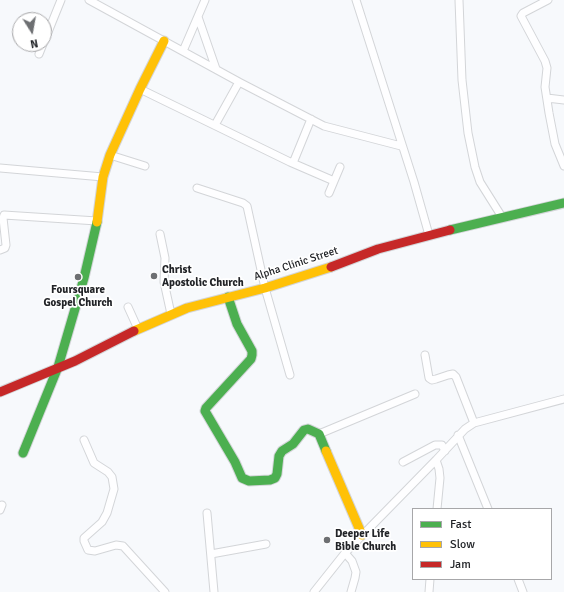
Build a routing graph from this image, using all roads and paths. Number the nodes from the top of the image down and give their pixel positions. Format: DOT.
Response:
graph roads {
  1 [pos="61,0"];
  2 [pos="89,0"];
  3 [pos="205,0"];
  4 [pos="356,0"];
  5 [pos="459,0"];
  6 [pos="543,1"];
  7 [pos="198,17"];
  8 [pos="52,23"];
  9 [pos="164,41"];
  10 [pos="183,51"];
  11 [pos="216,69"];
  12 [pos="239,82"];
  13 [pos="140,89"];
  14 [pos="547,98"];
  15 [pos="564,100"];
  16 [pos="311,119"];
  17 [pos="215,125"];
  18 [pos="402,146"];
  19 [pos="110,155"];
  20 [pos="293,163"];
  21 [pos="145,166"];
  22 [pos="564,166"];
  23 [pos="340,167"];
  24 [pos="0,168"];
  25 [pos="103,177"];
  26 [pos="334,181"];
  27 [pos="197,188"];
  28 [pos="329,193"];
  29 [pos="564,203"];
  30 [pos="502,217"];
  31 [pos="97,221"];
  32 [pos="160,234"];
  33 [pos="429,235"];
  34 [pos="0,250"];
  35 [pos="265,288"];
  36 [pos="228,297"];
  37 [pos="128,307"];
  38 [pos="171,314"];
  39 [pos="138,329"];
  40 [pos="425,355"];
  41 [pos="58,367"];
  42 [pos="290,375"];
  43 [pos="0,392"];
  44 [pos="415,394"];
  45 [pos="564,399"];
  46 [pos="474,423"];
  47 [pos="319,434"];
  48 [pos="458,435"];
  49 [pos="84,440"];
  50 [pos="445,451"];
  51 [pos="23,453"];
  52 [pos="436,460"];
  53 [pos="403,462"];
  54 [pos="437,508"];
  55 [pos="488,508"];
  56 [pos="207,513"];
  57 [pos="362,535"];
  58 [pos="266,544"];
  59 [pos="345,553"];
  60 [pos="211,554"];
  61 [pos="430,580"];
  62 [pos="518,580"];
  63 [pos="165,592"];
  64 [pos="214,592"];
  65 [pos="314,592"];
  66 [pos="351,592"];
  67 [pos="429,592"];
  68 [pos="523,592"];
  1 -- 8 [label="street"];
  2 -- 9 [label="street"];
  3 -- 7 [label="street"];
  4 -- 18 [label="street"];
  5 -- 30 [label="street"];
  6 -- 14 [label="street"];
  7 -- 10 [label="street"];
  7 -- 11 [label="street"];
  9 -- 10 [label="street"];
  9 -- 13 [label="street"];
  10 -- 11 [label="street"];
  11 -- 12 [label="street"];
  12 -- 16 [label="street"];
  12 -- 17 [label="street"];
  13 -- 17 [label="street"];
  13 -- 19 [label="street"];
  14 -- 15 [label="street"];
  14 -- 22 [label="street"];
  16 -- 18 [label="street"];
  16 -- 20 [label="street"];
  17 -- 20 [label="street"];
  18 -- 33 [label="street"];
  19 -- 21 [label="street"];
  19 -- 25 [label="street"];
  20 -- 26 [label="street"];
  23 -- 26 [label="street"];
  24 -- 25 [label="street"];
  25 -- 31 [label="street"];
  26 -- 28 [label="street"];
  27 -- 35 [label="street"];
  29 -- 30 [label="street, Alpha Clinic Street"];
  30 -- 33 [label="street, Alpha Clinic Street"];
  31 -- 34 [label="street"];
  31 -- 41 [label="street"];
  32 -- 38 [label="street"];
  33 -- 35 [label="street, Alpha Clinic Street"];
  35 -- 36 [label="street, Alpha Clinic Street"];
  35 -- 42 [label="street"];
  36 -- 38 [label="street, Alpha Clinic Street"];
  36 -- 47 [label="street"];
  37 -- 39 [label="street"];
  38 -- 39 [label="street, Alpha Clinic Street"];
  39 -- 41 [label="street, Alpha Clinic Street"];
  40 -- 46 [label="street"];
  41 -- 43 [label="street, Alpha Clinic Street"];
  41 -- 51 [label="street"];
  44 -- 47 [label="street"];
  45 -- 46 [label="street"];
  46 -- 48 [label="street"];
  47 -- 57 [label="street"];
  48 -- 50 [label="street"];
  48 -- 55 [label="street"];
  49 -- 63 [label="street"];
  50 -- 52 [label="street"];
  50 -- 53 [label="street"];
  52 -- 54 [label="street"];
  52 -- 57 [label="street"];
  56 -- 60 [label="street"];
  57 -- 59 [label="street"];
  58 -- 60 [label="street"];
  59 -- 65 [label="street"];
  59 -- 66 [label="street"];
  60 -- 64 [label="street"];
  61 -- 67 [label="street"];
  62 -- 68 [label="street"];
}
